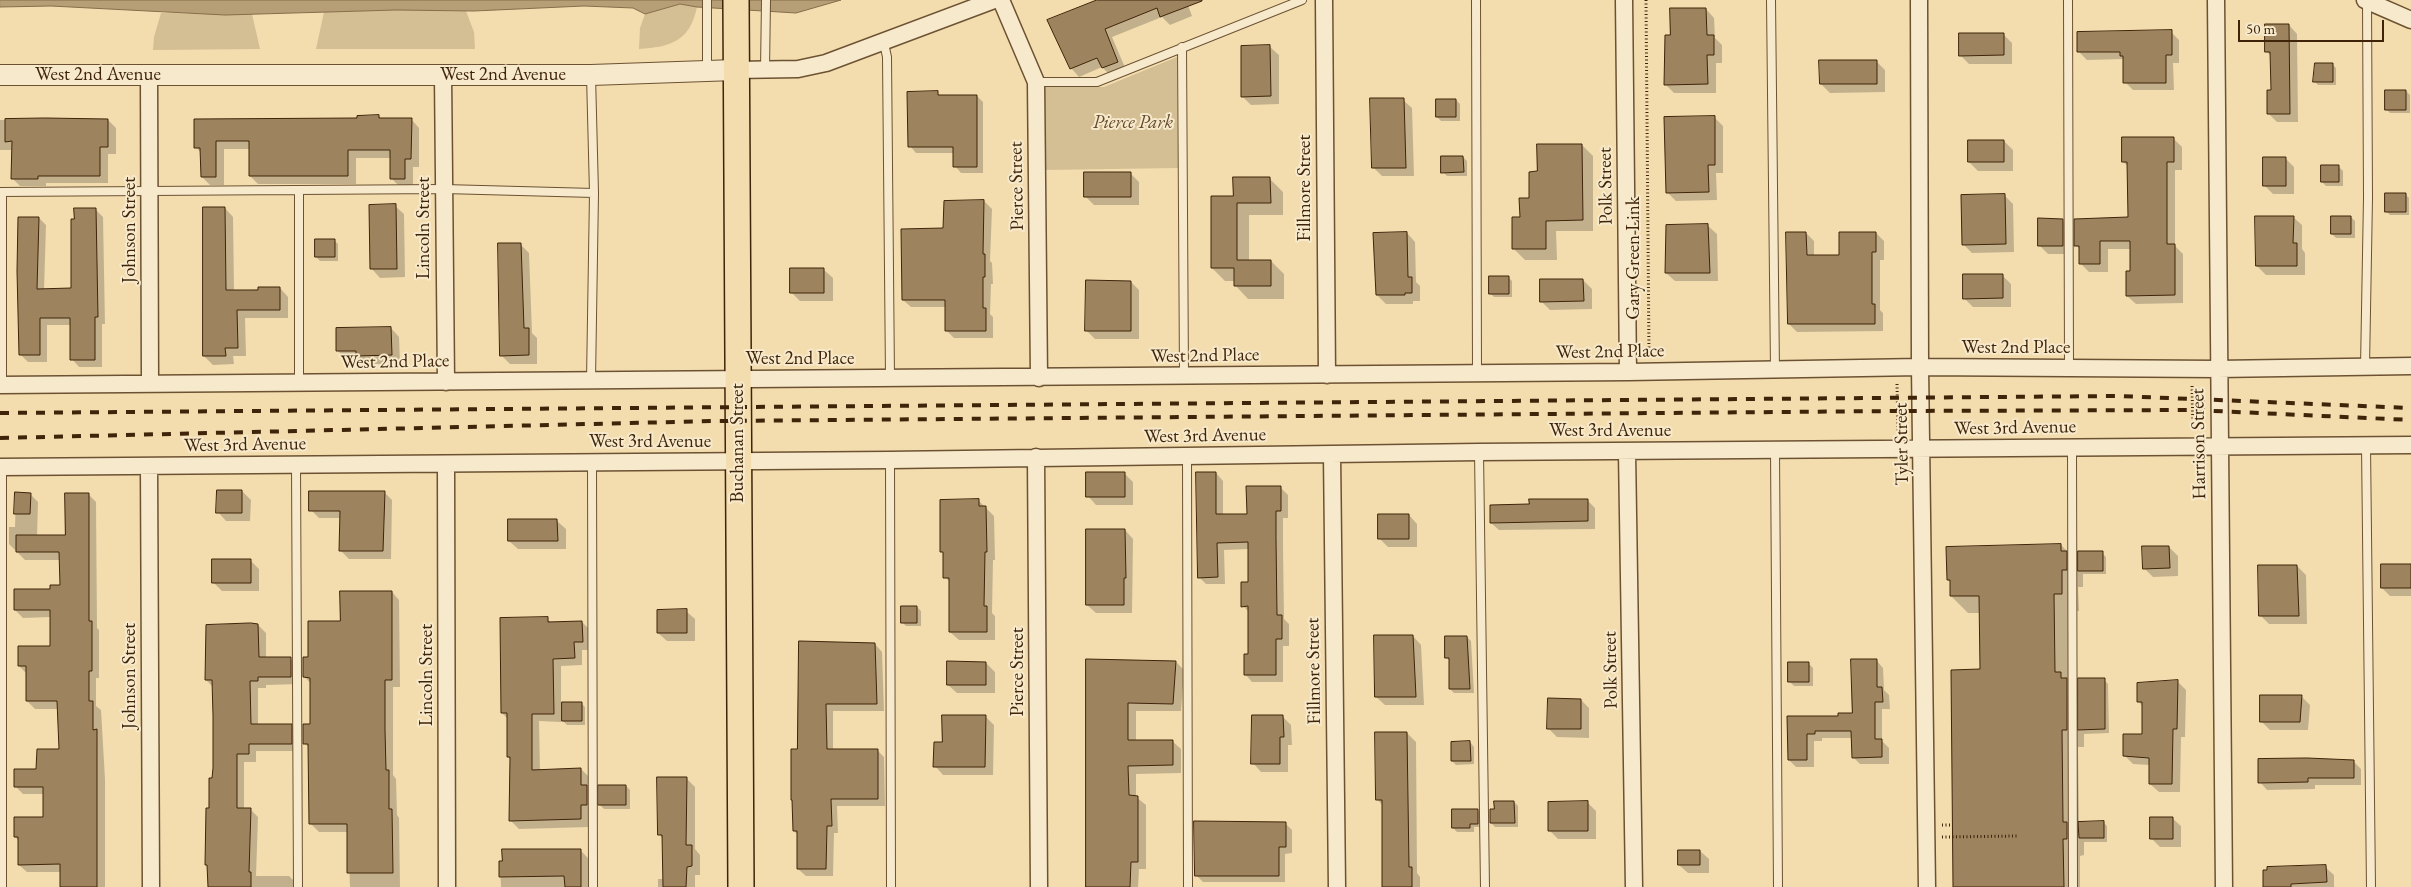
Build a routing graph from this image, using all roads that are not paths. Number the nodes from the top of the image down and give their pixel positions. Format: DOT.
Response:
graph roads {
  1 [pos="707,0"];
  2 [pos="736,0"];
  3 [pos="766,0"];
  4 [pos="994,0"];
  5 [pos="1002,0"];
  6 [pos="1302,0"];
  7 [pos="1324,0"];
  8 [pos="1476,0"];
  9 [pos="1624,0"];
  10 [pos="1771,0"];
  11 [pos="1919,0"];
  12 [pos="2068,0"];
  13 [pos="2216,0"];
  14 [pos="2366,0"];
  15 [pos="2411,20"];
  16 [pos="884,43"];
  17 [pos="1182,47"];
  18 [pos="736,59"];
  19 [pos="708,70"];
  20 [pos="765,70"];
  21 [pos="0,75"];
  22 [pos="149,75"];
  23 [pos="443,75"];
  24 [pos="591,75"];
  25 [pos="1036,82"];
  26 [pos="150,190"];
  27 [pos="299,190"];
  28 [pos="444,190"];
  29 [pos="1,192"];
  30 [pos="594,193"];
  31 [pos="2411,366"];
  32 [pos="1920,367"];
  33 [pos="2365,367"];
  34 [pos="2069,368"];
  35 [pos="2218,368"];
  36 [pos="1775,370"];
  37 [pos="1628,372"];
  38 [pos="1477,374"];
  39 [pos="1327,375"];
  40 [pos="1184,376"];
  41 [pos="890,378"];
  42 [pos="1039,378"];
  43 [pos="738,379"];
  44 [pos="591,380"];
  45 [pos="446,382"];
  46 [pos="299,383"];
  47 [pos="150,384"];
  48 [pos="1,386"];
  49 [pos="2411,445"];
  50 [pos="2366,446"];
  51 [pos="2072,447"];
  52 [pos="2219,447"];
  53 [pos="1922,449"];
  54 [pos="1775,450"];
  55 [pos="1479,452"];
  56 [pos="1628,452"];
  57 [pos="1332,454"];
  58 [pos="1187,456"];
  59 [pos="1036,457"];
  60 [pos="890,460"];
  61 [pos="738,461"];
  62 [pos="592,462"];
  63 [pos="296,464"];
  64 [pos="446,464"];
  65 [pos="149,466"];
  66 [pos="1,467"];
  67 [pos="2,887"];
  68 [pos="151,887"];
  69 [pos="298,887"];
  70 [pos="447,887"];
  71 [pos="593,887"];
  72 [pos="741,887"];
  73 [pos="892,887"];
  74 [pos="1039,887"];
  75 [pos="1188,887"];
  76 [pos="1337,887"];
  77 [pos="1485,887"];
  78 [pos="1634,887"];
  79 [pos="1778,887"];
  80 [pos="1927,887"];
  81 [pos="2074,887"];
  82 [pos="2224,887"];
  83 [pos="2371,887"];
  1 -- 19 [label="lane"];
  2 -- 18 [label="main road, Buchanan Street"];
  3 -- 20 [label="lane"];
  4 -- 16 [label="street, West 2nd Avenue"];
  5 -- 25 [label="street, Pierce Street"];
  6 -- 17 [label="lane"];
  7 -- 39 [label="street, Fillmore Street"];
  8 -- 38 [label="lane"];
  9 -- 37 [label="street, Polk Street"];
  10 -- 36 [label="lane"];
  11 -- 32 [label="street, Tyler Street"];
  12 -- 34 [label="lane"];
  13 -- 35 [label="street, Harrison Street"];
  14 -- 15 [label="street"];
  14 -- 33 [label="lane"];
  16 -- 20 [label="street, West 2nd Avenue"];
  16 -- 41 [label="lane"];
  17 -- 25 [label="lane"];
  17 -- 40 [label="lane"];
  18 -- 19 [label="street, West 2nd Avenue"];
  18 -- 20 [label="street, West 2nd Avenue"];
  18 -- 43 [label="main road, Buchanan Street"];
  19 -- 24 [label="street, West 2nd Avenue"];
  21 -- 22 [label="street, West 2nd Avenue"];
  22 -- 23 [label="street, West 2nd Avenue"];
  22 -- 26 [label="street, Johnson Street"];
  23 -- 24 [label="street, West 2nd Avenue"];
  23 -- 28 [label="street, Lincoln Street"];
  24 -- 30 [label="lane"];
  25 -- 42 [label="street, Pierce Street"];
  26 -- 27 [label="lane"];
  26 -- 29 [label="lane"];
  26 -- 47 [label="street, Johnson Street"];
  27 -- 28 [label="lane"];
  27 -- 46 [label="lane"];
  28 -- 30 [label="lane"];
  28 -- 45 [label="street, Lincoln Street"];
  29 -- 48 [label="lane"];
  30 -- 44 [label="lane"];
  31 -- 33 [label="street, West 2nd Place"];
  32 -- 34 [label="street, West 2nd Place"];
  32 -- 36 [label="street, West 2nd Place"];
  32 -- 53 [label="street, Tyler Street"];
  33 -- 35 [label="street, West 2nd Place"];
  34 -- 35 [label="street, West 2nd Place"];
  35 -- 52 [label="street, Harrison Street"];
  36 -- 37 [label="street, West 2nd Place"];
  37 -- 38 [label="street, West 2nd Place"];
  38 -- 39 [label="street, West 2nd Place"];
  39 -- 40 [label="street, West 2nd Place"];
  40 -- 42 [label="street, West 2nd Place"];
  41 -- 42 [label="street, West 2nd Place"];
  41 -- 43 [label="street, West 2nd Place"];
  43 -- 44 [label="street, West 2nd Place"];
  43 -- 61 [label="main road, Buchanan Street"];
  44 -- 45 [label="street, West 2nd Place"];
  45 -- 46 [label="street, West 2nd Place"];
  46 -- 47 [label="street, West 2nd Place"];
  47 -- 48 [label="street, West 2nd Place"];
  49 -- 50 [label="street, West 3rd Avenue"];
  50 -- 52 [label="street, West 3rd Avenue"];
  50 -- 83 [label="lane"];
  51 -- 52 [label="street, West 3rd Avenue"];
  51 -- 53 [label="street, West 3rd Avenue"];
  51 -- 81 [label="lane"];
  52 -- 82 [label="street, Harrison Street"];
  53 -- 54 [label="street, West 3rd Avenue"];
  53 -- 80 [label="street, Tyler Street"];
  54 -- 56 [label="street, West 3rd Avenue"];
  54 -- 79 [label="lane"];
  55 -- 56 [label="street, West 3rd Avenue"];
  55 -- 57 [label="street, West 3rd Avenue"];
  55 -- 77 [label="lane"];
  56 -- 78 [label="street, Polk Street"];
  57 -- 58 [label="street, West 3rd Avenue"];
  57 -- 76 [label="street, Fillmore Street"];
  58 -- 59 [label="street, West 3rd Avenue"];
  58 -- 75 [label="lane"];
  59 -- 60 [label="street, West 3rd Avenue"];
  59 -- 74 [label="street, Pierce Street"];
  60 -- 61 [label="street, West 3rd Avenue"];
  60 -- 73 [label="lane"];
  61 -- 62 [label="street, West 3rd Avenue"];
  61 -- 72 [label="main road, Buchanan Street"];
  62 -- 64 [label="street, West 3rd Avenue"];
  62 -- 71 [label="lane"];
  63 -- 64 [label="street, West 3rd Avenue"];
  63 -- 65 [label="street, West 3rd Avenue"];
  63 -- 69 [label="lane"];
  64 -- 70 [label="street, Lincoln Street"];
  65 -- 66 [label="street, West 3rd Avenue"];
  65 -- 68 [label="street, Johnson Street"];
  66 -- 67 [label="lane"];
}
